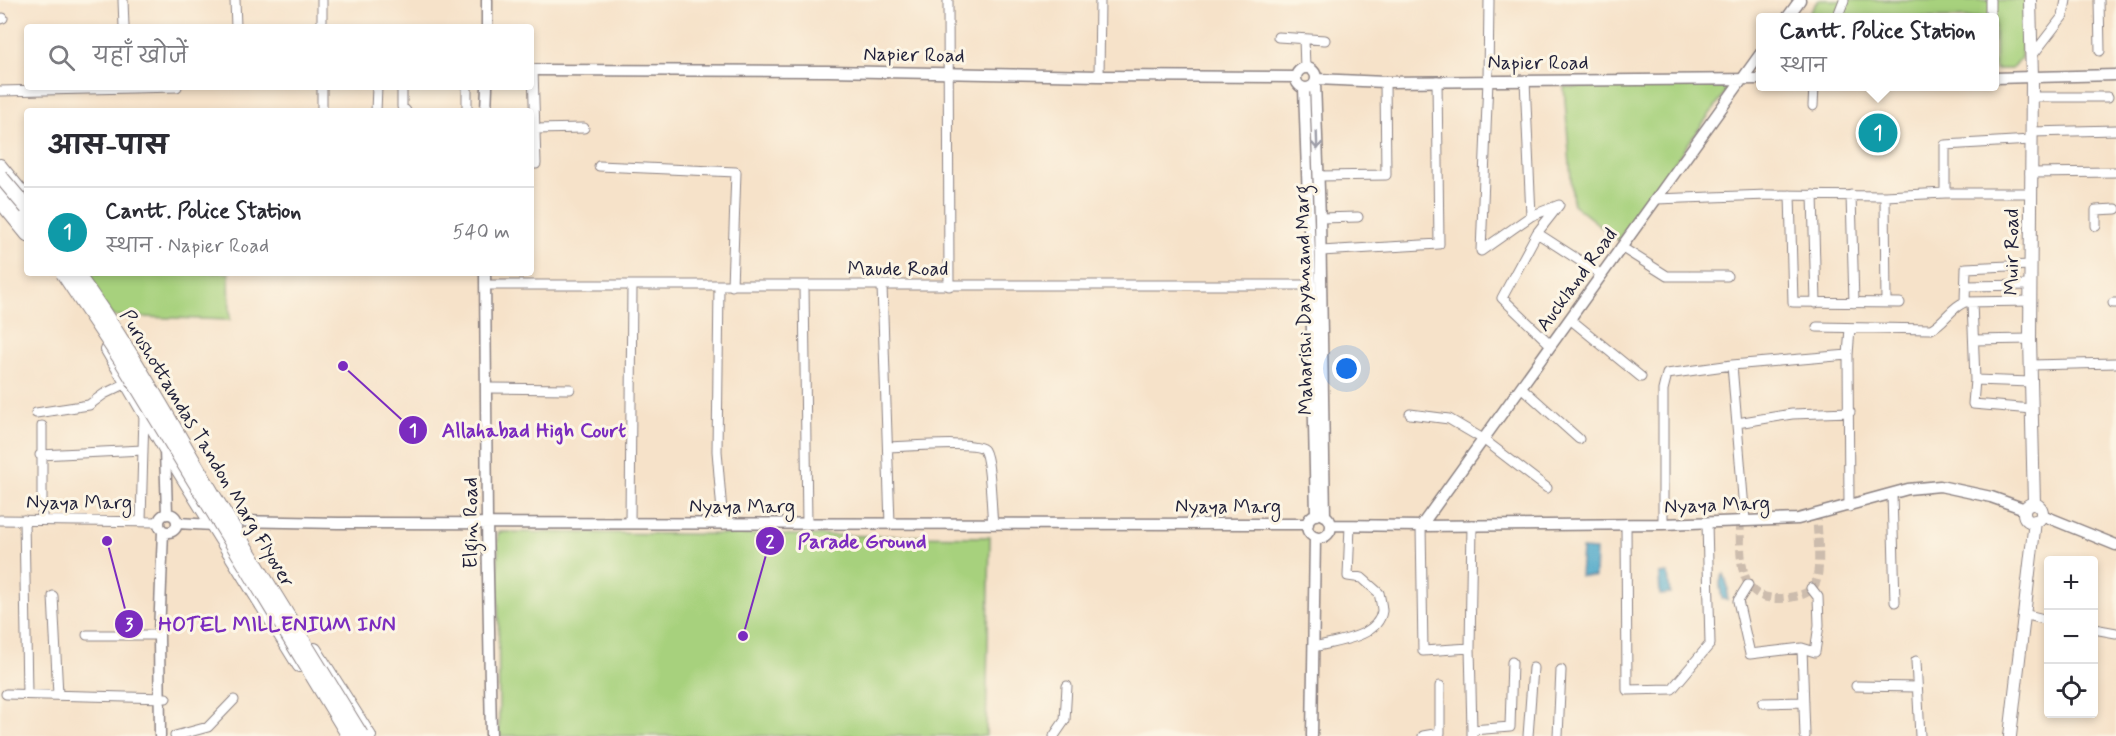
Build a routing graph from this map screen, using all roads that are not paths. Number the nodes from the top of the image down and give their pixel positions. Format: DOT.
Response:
graph roads {
  1 [pos="123,0"];
  2 [pos="236,0"];
  3 [pos="322,0"];
  4 [pos="487,0"];
  5 [pos="948,0"];
  6 [pos="1100,0"];
  7 [pos="1489,0"];
  8 [pos="1800,0"];
  9 [pos="2030,0"];
  10 [pos="2066,0"];
  11 [pos="2099,0"];
  12 [pos="1791,13"];
  13 [pos="124,24"];
  14 [pos="236,24"];
  15 [pos="322,24"];
  16 [pos="487,24"];
  17 [pos="1278,38"];
  18 [pos="1304,39"];
  19 [pos="1325,40"];
  20 [pos="2100,51"];
  21 [pos="2032,56"];
  22 [pos="1756,60"];
  23 [pos="1305,68"];
  24 [pos="534,70"];
  25 [pos="949,73"];
  26 [pos="2116,75"];
  27 [pos="1099,76"];
  28 [pos="1295,77"];
  29 [pos="1999,78"];
  30 [pos="2032,78"];
  31 [pos="1742,79"];
  32 [pos="1756,79"];
  33 [pos="1488,80"];
  34 [pos="1525,80"];
  35 [pos="1315,81"];
  36 [pos="1437,81"];
  37 [pos="1385,82"];
  38 [pos="1304,88"];
  39 [pos="44,90"];
  40 [pos="322,90"];
  41 [pos="377,90"];
  42 [pos="402,90"];
  43 [pos="467,90"];
  44 [pos="487,90"];
  45 [pos="533,90"];
  46 [pos="0,91"];
  47 [pos="1814,91"];
  48 [pos="2031,97"];
  49 [pos="2108,97"];
  50 [pos="1813,106"];
  51 [pos="322,108"];
  52 [pos="376,108"];
  53 [pos="403,108"];
  54 [pos="467,108"];
  55 [pos="486,108"];
  56 [pos="534,108"];
  57 [pos="534,109"];
  58 [pos="584,128"];
  59 [pos="535,129"];
  60 [pos="2116,130"];
  61 [pos="2031,136"];
  62 [pos="534,164"];
  63 [pos="0,165"];
  64 [pos="599,166"];
  65 [pos="2116,172"];
  66 [pos="2031,173"];
  67 [pos="0,176"];
  68 [pos="1319,176"];
  69 [pos="22,183"];
  70 [pos="0,190"];
  71 [pos="1945,194"];
  72 [pos="2030,194"];
  73 [pos="1790,195"];
  74 [pos="1813,195"];
  75 [pos="1851,195"];
  76 [pos="1885,196"];
  77 [pos="1656,199"];
  78 [pos="0,202"];
  79 [pos="24,204"];
  80 [pos="2116,209"];
  81 [pos="1531,216"];
  82 [pos="1358,217"];
  83 [pos="1320,218"];
  84 [pos="24,220"];
  85 [pos="2096,226"];
  86 [pos="24,231"];
  87 [pos="1537,233"];
  88 [pos="1621,247"];
  89 [pos="1321,251"];
  90 [pos="2030,265"];
  91 [pos="1602,275"];
  92 [pos="58,276"];
  93 [pos="65,276"];
  94 [pos="78,276"];
  95 [pos="85,276"];
  96 [pos="485,276"];
  97 [pos="1727,276"];
  98 [pos="485,285"];
  99 [pos="1311,285"];
  100 [pos="2030,285"];
  101 [pos="632,286"];
  102 [pos="719,286"];
  103 [pos="732,286"];
  104 [pos="804,286"];
  105 [pos="882,286"];
  106 [pos="949,286"];
  107 [pos="1966,286"];
  108 [pos="2031,301"];
  109 [pos="1969,302"];
  110 [pos="1816,303"];
  111 [pos="1854,303"];
  112 [pos="1886,303"];
  113 [pos="1900,303"];
  114 [pos="1570,319"];
  115 [pos="1817,327"];
  116 [pos="1850,328"];
  117 [pos="2030,339"];
  118 [pos="1974,340"];
  119 [pos="1551,345"];
  120 [pos="1848,355"];
  121 [pos="2116,363"];
  122 [pos="1732,365"];
  123 [pos="2031,365"];
  124 [pos="1641,377"];
  125 [pos="1975,380"];
  126 [pos="2031,382"];
  127 [pos="127,383"];
  128 [pos="1521,387"];
  129 [pos="488,388"];
  130 [pos="570,389"];
  131 [pos="2032,410"];
  132 [pos="1850,412"];
  133 [pos="36,413"];
  134 [pos="144,413"];
  135 [pos="1410,414"];
  136 [pos="1737,423"];
  137 [pos="42,426"];
  138 [pos="1483,439"];
  139 [pos="1579,439"];
  140 [pos="888,447"];
  141 [pos="165,448"];
  142 [pos="143,450"];
  143 [pos="40,455"];
  144 [pos="1547,488"];
  145 [pos="1892,494"];
  146 [pos="2030,506"];
  147 [pos="1849,507"];
  148 [pos="2038,518"];
  149 [pos="0,520"];
  150 [pos="24,520"];
  151 [pos="42,520"];
  152 [pos="141,520"];
  153 [pos="1320,520"];
  154 [pos="236,521"];
  155 [pos="1745,521"];
  156 [pos="487,522"];
  157 [pos="630,523"];
  158 [pos="1707,523"];
  159 [pos="723,524"];
  160 [pos="807,524"];
  161 [pos="890,524"];
  162 [pos="993,524"];
  163 [pos="1626,524"];
  164 [pos="1663,524"];
  165 [pos="164,525"];
  166 [pos="213,525"];
  167 [pos="1472,525"];
  168 [pos="1350,526"];
  169 [pos="1421,526"];
  170 [pos="1315,537"];
  171 [pos="2116,545"];
  172 [pos="1748,585"];
  173 [pos="1811,588"];
  174 [pos="53,596"];
  175 [pos="1895,602"];
  176 [pos="2023,614"];
  177 [pos="2044,619"];
  178 [pos="2098,630"];
  179 [pos="2116,633"];
  180 [pos="87,635"];
  181 [pos="159,635"];
  182 [pos="1314,647"];
  183 [pos="1470,648"];
  184 [pos="1802,648"];
  185 [pos="1916,661"];
  186 [pos="1512,662"];
  187 [pos="1533,668"];
  188 [pos="1561,670"];
  189 [pos="1068,686"];
  190 [pos="1440,686"];
  191 [pos="1856,686"];
  192 [pos="1917,687"];
  193 [pos="6,694"];
  194 [pos="27,694"];
  195 [pos="58,694"];
  196 [pos="163,698"];
  197 [pos="234,700"];
  198 [pos="1804,702"];
  199 [pos="1763,703"];
  200 [pos="1472,733"];
  201 [pos="160,736"];
  202 [pos="166,736"];
  203 [pos="175,736"];
  204 [pos="342,736"];
  205 [pos="360,736"];
  206 [pos="491,736"];
  207 [pos="1054,736"];
  208 [pos="1312,736"];
  209 [pos="1423,736"];
  210 [pos="1528,736"];
  211 [pos="1558,736"];
  212 [pos="1805,736"];
  213 [pos="1920,736"];
  214 [pos="2010,736"];
  1 -- 13 [label="street"];
  2 -- 14 [label="street"];
  3 -- 15 [label="street"];
  4 -- 16 [label="street"];
  5 -- 25 [label="street"];
  6 -- 27 [label="street"];
  7 -- 33 [label="street"];
  8 -- 12 [label="street"];
  9 -- 21 [label="main road, Muir Road"];
  10 -- 21 [label="street"];
  11 -- 20 [label="street"];
  17 -- 18 [label="street"];
  18 -- 19 [label="street"];
  18 -- 23 [label="street"];
  21 -- 30 [label="main road, Muir Road"];
  22 -- 31 [label="street, Auckland Road"];
  23 -- 28 [label="street"];
  23 -- 35 [label="street"];
  24 -- 25 [label="street, Napier Road"];
  25 -- 27 [label="street, Napier Road"];
  25 -- 106 [label="street"];
  26 -- 30 [label="street"];
  27 -- 28 [label="street, Napier Road"];
  28 -- 38 [label="street"];
  29 -- 30 [label="street"];
  30 -- 48 [label="main road, Muir Road"];
  31 -- 32 [label="street, Napier Road"];
  31 -- 34 [label="street, Napier Road"];
  31 -- 77 [label="street, Auckland Road"];
  33 -- 34 [label="street, Napier Road"];
  33 -- 36 [label="street, Napier Road"];
  33 -- 81 [label="street"];
  34 -- 81 [label="street"];
  35 -- 37 [label="street, Napier Road"];
  35 -- 38 [label="street"];
  35 -- 68 [label="street, Maharishi Dayanand Marg, one-way"];
  36 -- 37 [label="street, Napier Road"];
  36 -- 89 [label="street"];
  37 -- 68 [label="street"];
  38 -- 99 [label="street, Maharishi Dayanand Marg"];
  39 -- 46 [label="street"];
  40 -- 51 [label="street"];
  41 -- 52 [label="street"];
  42 -- 53 [label="street"];
  43 -- 54 [label="street"];
  44 -- 55 [label="street"];
  45 -- 56 [label="street"];
  47 -- 50 [label="street"];
  48 -- 49 [label="street"];
  48 -- 61 [label="main road, Muir Road"];
  57 -- 59 [label="street"];
  58 -- 59 [label="street"];
  59 -- 62 [label="street"];
  60 -- 61 [label="street"];
  61 -- 66 [label="main road, Muir Road"];
  61 -- 71 [label="street"];
  63 -- 69 [label="main road"];
  64 -- 103 [label="street"];
  65 -- 66 [label="street"];
  66 -- 72 [label="main road, Muir Road"];
  67 -- 79 [label="main road, bridge"];
  68 -- 83 [label="street, Maharishi Dayanand Marg"];
  69 -- 70 [label="street"];
  70 -- 84 [label="main road"];
  71 -- 72 [label="street"];
  71 -- 76 [label="street"];
  72 -- 90 [label="main road, Muir Road"];
  73 -- 74 [label="street"];
  73 -- 77 [label="street"];
  73 -- 110 [label="street"];
  74 -- 75 [label="street"];
  74 -- 110 [label="street"];
  75 -- 76 [label="street"];
  75 -- 111 [label="street"];
  76 -- 112 [label="street"];
  77 -- 88 [label="street, Auckland Road"];
  78 -- 86 [label="main road"];
  80 -- 85 [label="street"];
  81 -- 87 [label="street"];
  82 -- 83 [label="street"];
  83 -- 89 [label="street, Maharishi Dayanand Marg"];
  87 -- 91 [label="street"];
  87 -- 119 [label="street"];
  88 -- 91 [label="street, Auckland Road"];
  88 -- 97 [label="street"];
  89 -- 153 [label="street, Maharishi Dayanand Marg"];
  90 -- 100 [label="main road, Muir Road"];
  90 -- 107 [label="street"];
  91 -- 114 [label="street, Auckland Road"];
  92 -- 127 [label="main road"];
  93 -- 205 [label="main road, Purushottamdas Tandon Marg Flyover, bridge"];
  94 -- 205 [label="main road, Purushottamdas Tandon Marg Flyover, bridge"];
  95 -- 154 [label="main road"];
  96 -- 98 [label="street, Elgin Road"];
  98 -- 101 [label="street, Maude Road"];
  98 -- 129 [label="street, Elgin Road"];
  99 -- 106 [label="street, Maude Road"];
  99 -- 153 [label="street, Maharishi Dayanand Marg"];
  100 -- 107 [label="street"];
  100 -- 108 [label="main road, Muir Road"];
  101 -- 102 [label="street, Maude Road"];
  101 -- 157 [label="street"];
  102 -- 103 [label="street, Maude Road"];
  102 -- 159 [label="street"];
  103 -- 104 [label="street, Maude Road"];
  104 -- 105 [label="street, Maude Road"];
  104 -- 160 [label="street"];
  105 -- 106 [label="street, Maude Road"];
  105 -- 140 [label="street"];
  107 -- 109 [label="street"];
  108 -- 109 [label="street"];
  108 -- 117 [label="main road, Muir Road"];
  109 -- 116 [label="street"];
  109 -- 118 [label="street"];
  110 -- 111 [label="street"];
  111 -- 112 [label="street"];
  112 -- 113 [label="street"];
  114 -- 119 [label="street, Auckland Road"];
  114 -- 124 [label="street"];
  115 -- 116 [label="street"];
  116 -- 120 [label="street"];
  117 -- 118 [label="street"];
  117 -- 123 [label="main road, Muir Road"];
  118 -- 125 [label="street"];
  119 -- 128 [label="street, Auckland Road"];
  120 -- 122 [label="street"];
  120 -- 132 [label="street"];
  121 -- 123 [label="street"];
  122 -- 136 [label="street"];
  122 -- 164 [label="street"];
  123 -- 126 [label="main road, Muir Road"];
  125 -- 126 [label="street"];
  125 -- 131 [label="street"];
  126 -- 131 [label="main road, Muir Road"];
  127 -- 133 [label="street"];
  127 -- 134 [label="main road"];
  128 -- 138 [label="street, Auckland Road"];
  128 -- 139 [label="street"];
  129 -- 130 [label="street"];
  129 -- 156 [label="street, Elgin Road"];
  131 -- 146 [label="main road, Muir Road"];
  132 -- 136 [label="street"];
  132 -- 147 [label="street"];
  134 -- 141 [label="main road"];
  134 -- 142 [label="street"];
  135 -- 138 [label="street"];
  136 -- 155 [label="street"];
  137 -- 143 [label="street"];
  138 -- 144 [label="street"];
  138 -- 169 [label="street, Auckland Road"];
  140 -- 161 [label="street"];
  140 -- 162 [label="street"];
  141 -- 165 [label="street"];
  141 -- 166 [label="main road"];
  142 -- 143 [label="street"];
  142 -- 152 [label="street"];
  143 -- 151 [label="street"];
  145 -- 146 [label="street, Nyaya Marg"];
  145 -- 147 [label="street, Nyaya Marg"];
  145 -- 175 [label="street"];
  146 -- 148 [label="main road"];
  147 -- 155 [label="street, Nyaya Marg"];
  148 -- 171 [label="street"];
  148 -- 176 [label="main road"];
  149 -- 150 [label="street, Nyaya Marg"];
  150 -- 151 [label="street, Nyaya Marg"];
  150 -- 194 [label="street"];
  151 -- 152 [label="street, Nyaya Marg"];
  152 -- 165 [label="street, Nyaya Marg"];
  153 -- 162 [label="street, Nyaya Marg"];
  153 -- 168 [label="street, Nyaya Marg"];
  153 -- 170 [label="street"];
  153 -- 170 [label="street"];
  154 -- 156 [label="street, Nyaya Marg"];
  154 -- 166 [label="street, Nyaya Marg"];
  154 -- 205 [label="main road"];
  155 -- 158 [label="street, Nyaya Marg"];
  156 -- 157 [label="street, Nyaya Marg"];
  156 -- 206 [label="street, Elgin Road"];
  157 -- 159 [label="street, Nyaya Marg"];
  158 -- 163 [label="street"];
  158 -- 164 [label="street, Nyaya Marg"];
  159 -- 160 [label="street, Nyaya Marg"];
  160 -- 161 [label="street, Nyaya Marg"];
  161 -- 162 [label="street, Nyaya Marg"];
  163 -- 164 [label="street, Nyaya Marg"];
  163 -- 167 [label="street, Nyaya Marg"];
  165 -- 166 [label="street, Nyaya Marg"];
  165 -- 181 [label="street"];
  165 -- 196 [label="street"];
  166 -- 204 [label="main road"];
  167 -- 169 [label="street, Nyaya Marg"];
  167 -- 183 [label="street"];
  168 -- 169 [label="street, Nyaya Marg"];
  168 -- 182 [label="street"];
  169 -- 183 [label="street"];
  170 -- 182 [label="street"];
  172 -- 184 [label="street"];
  173 -- 184 [label="street"];
  174 -- 195 [label="street"];
  176 -- 177 [label="street"];
  176 -- 214 [label="main road"];
  178 -- 179 [label="street"];
  180 -- 181 [label="street"];
  181 -- 196 [label="street"];
  182 -- 208 [label="street"];
  183 -- 200 [label="street"];
  184 -- 198 [label="street"];
  185 -- 192 [label="street"];
  186 -- 200 [label="street"];
  187 -- 210 [label="street"];
  188 -- 211 [label="street"];
  189 -- 207 [label="street"];
  190 -- 209 [label="street"];
  191 -- 192 [label="street"];
  192 -- 213 [label="street"];
  193 -- 194 [label="street"];
  194 -- 195 [label="street"];
  195 -- 196 [label="street"];
  196 -- 201 [label="street"];
  196 -- 202 [label="street"];
  197 -- 203 [label="street"];
  198 -- 199 [label="street"];
  198 -- 212 [label="street"];
}
